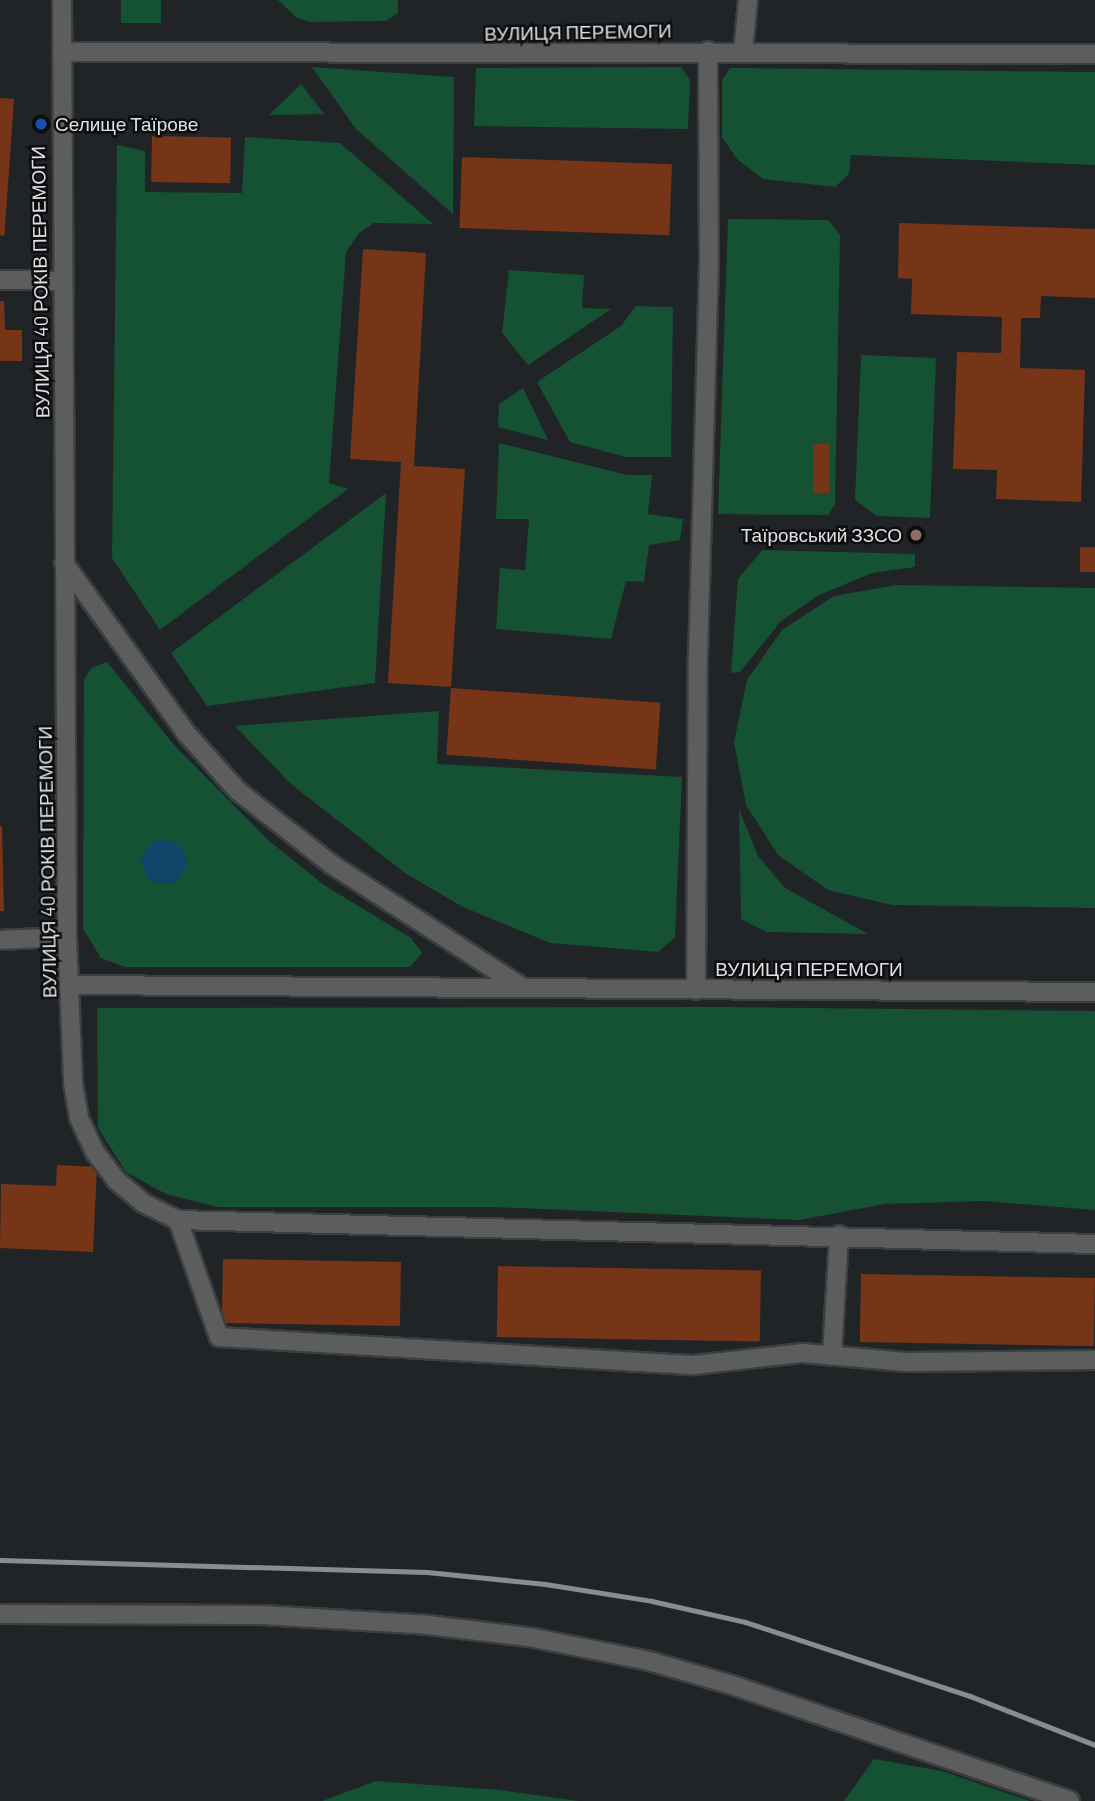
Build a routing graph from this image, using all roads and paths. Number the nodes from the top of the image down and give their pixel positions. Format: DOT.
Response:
graph roads {
  1 [pos="62,0"];
  2 [pos="748,0"];
  3 [pos="62,51"];
  4 [pos="708,51"];
  5 [pos="743,52"];
  6 [pos="1095,54"];
  7 [pos="0,280"];
  8 [pos="61,281"];
  9 [pos="64,563"];
  10 [pos="67,937"];
  11 [pos="0,940"];
  12 [pos="70,985"];
  13 [pos="522,987"];
  14 [pos="696,990"];
  15 [pos="1095,992"];
  16 [pos="178,1220"];
  17 [pos="839,1235"];
  18 [pos="1095,1244"];
  19 [pos="832,1356"];
  20 [pos="1095,1360"];
  21 [pos="0,1614"];
  22 [pos="1070,1801"];
  1 -- 3 [label="street, ВУЛИЦЯ 40 РОКІВ ПЕРЕМОГИ"];
  2 -- 5 [label="street"];
  3 -- 4 [label="street, ВУЛИЦЯ ПЕРЕМОГИ"];
  3 -- 8 [label="street, ВУЛИЦЯ 40 РОКІВ ПЕРЕМОГИ"];
  4 -- 5 [label="street, ВУЛИЦЯ ПЕРЕМОГИ"];
  4 -- 14 [label="street"];
  5 -- 6 [label="street, ВУЛИЦЯ ПЕРЕМОГИ"];
  7 -- 8 [label="street"];
  8 -- 9 [label="street, ВУЛИЦЯ 40 РОКІВ ПЕРЕМОГИ"];
  9 -- 10 [label="street, ВУЛИЦЯ 40 РОКІВ ПЕРЕМОГИ"];
  9 -- 13 [label="street"];
  10 -- 11 [label="street"];
  10 -- 12 [label="street, ВУЛИЦЯ 40 РОКІВ ПЕРЕМОГИ"];
  12 -- 13 [label="street, ВУЛИЦЯ ПЕРЕМОГИ"];
  12 -- 16 [label="street, ВУЛИЦЯ 40 РОКІВ ПЕРЕМОГИ"];
  13 -- 14 [label="street, ВУЛИЦЯ ПЕРЕМОГИ"];
  14 -- 15 [label="street, ВУЛИЦЯ ПЕРЕМОГИ"];
  16 -- 17 [label="street"];
  16 -- 19 [label="street"];
  17 -- 18 [label="street"];
  17 -- 19 [label="street"];
  19 -- 20 [label="street"];
  21 -- 22 [label="street"];
}
